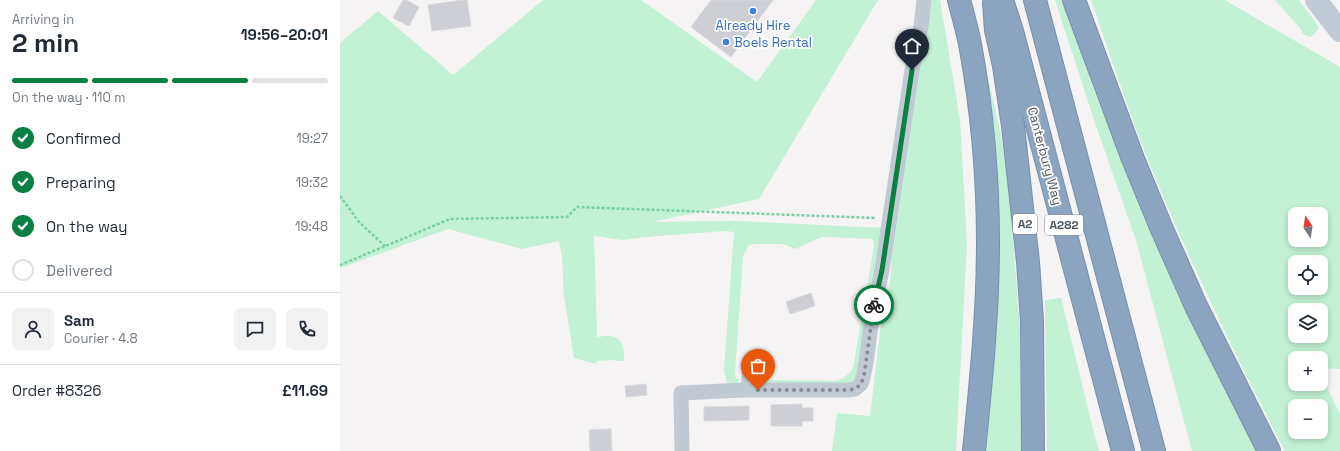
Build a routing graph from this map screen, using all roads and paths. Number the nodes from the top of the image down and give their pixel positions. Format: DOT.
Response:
graph roads {
  1 [pos="924,0"];
  2 [pos="959,0"];
  3 [pos="993,0"];
  4 [pos="1002,0"];
  5 [pos="1035,0"];
  6 [pos="1074,0"];
  7 [pos="1080,0"];
  8 [pos="1316,0"];
  9 [pos="1340,31"];
  10 [pos="1091,45"];
  11 [pos="340,196"];
  12 [pos="889,219"];
  13 [pos="385,246"];
  14 [pos="340,265"];
  15 [pos="746,365"];
  16 [pos="745,390"];
  17 [pos="1154,446"];
  18 [pos="682,451"];
  19 [pos="974,451"];
  20 [pos="1033,451"];
  21 [pos="1123,451"];
  22 [pos="1269,451"];
  1 -- 12 [label="street"];
  2 -- 19 [label="highway"];
  3 -- 20 [label="highway, A2"];
  4 -- 21 [label="highway, Canterbury Way / A282"];
  5 -- 17 [label="highway, A282"];
  6 -- 10 [label="highway"];
  7 -- 10 [label="highway"];
  8 -- 9 [label="main road"];
  10 -- 22 [label="highway"];
  11 -- 13 [label="path"];
  12 -- 13 [label="path"];
  12 -- 16 [label="street"];
  13 -- 14 [label="path"];
  15 -- 16 [label="lane"];
  16 -- 18 [label="street"];
}
